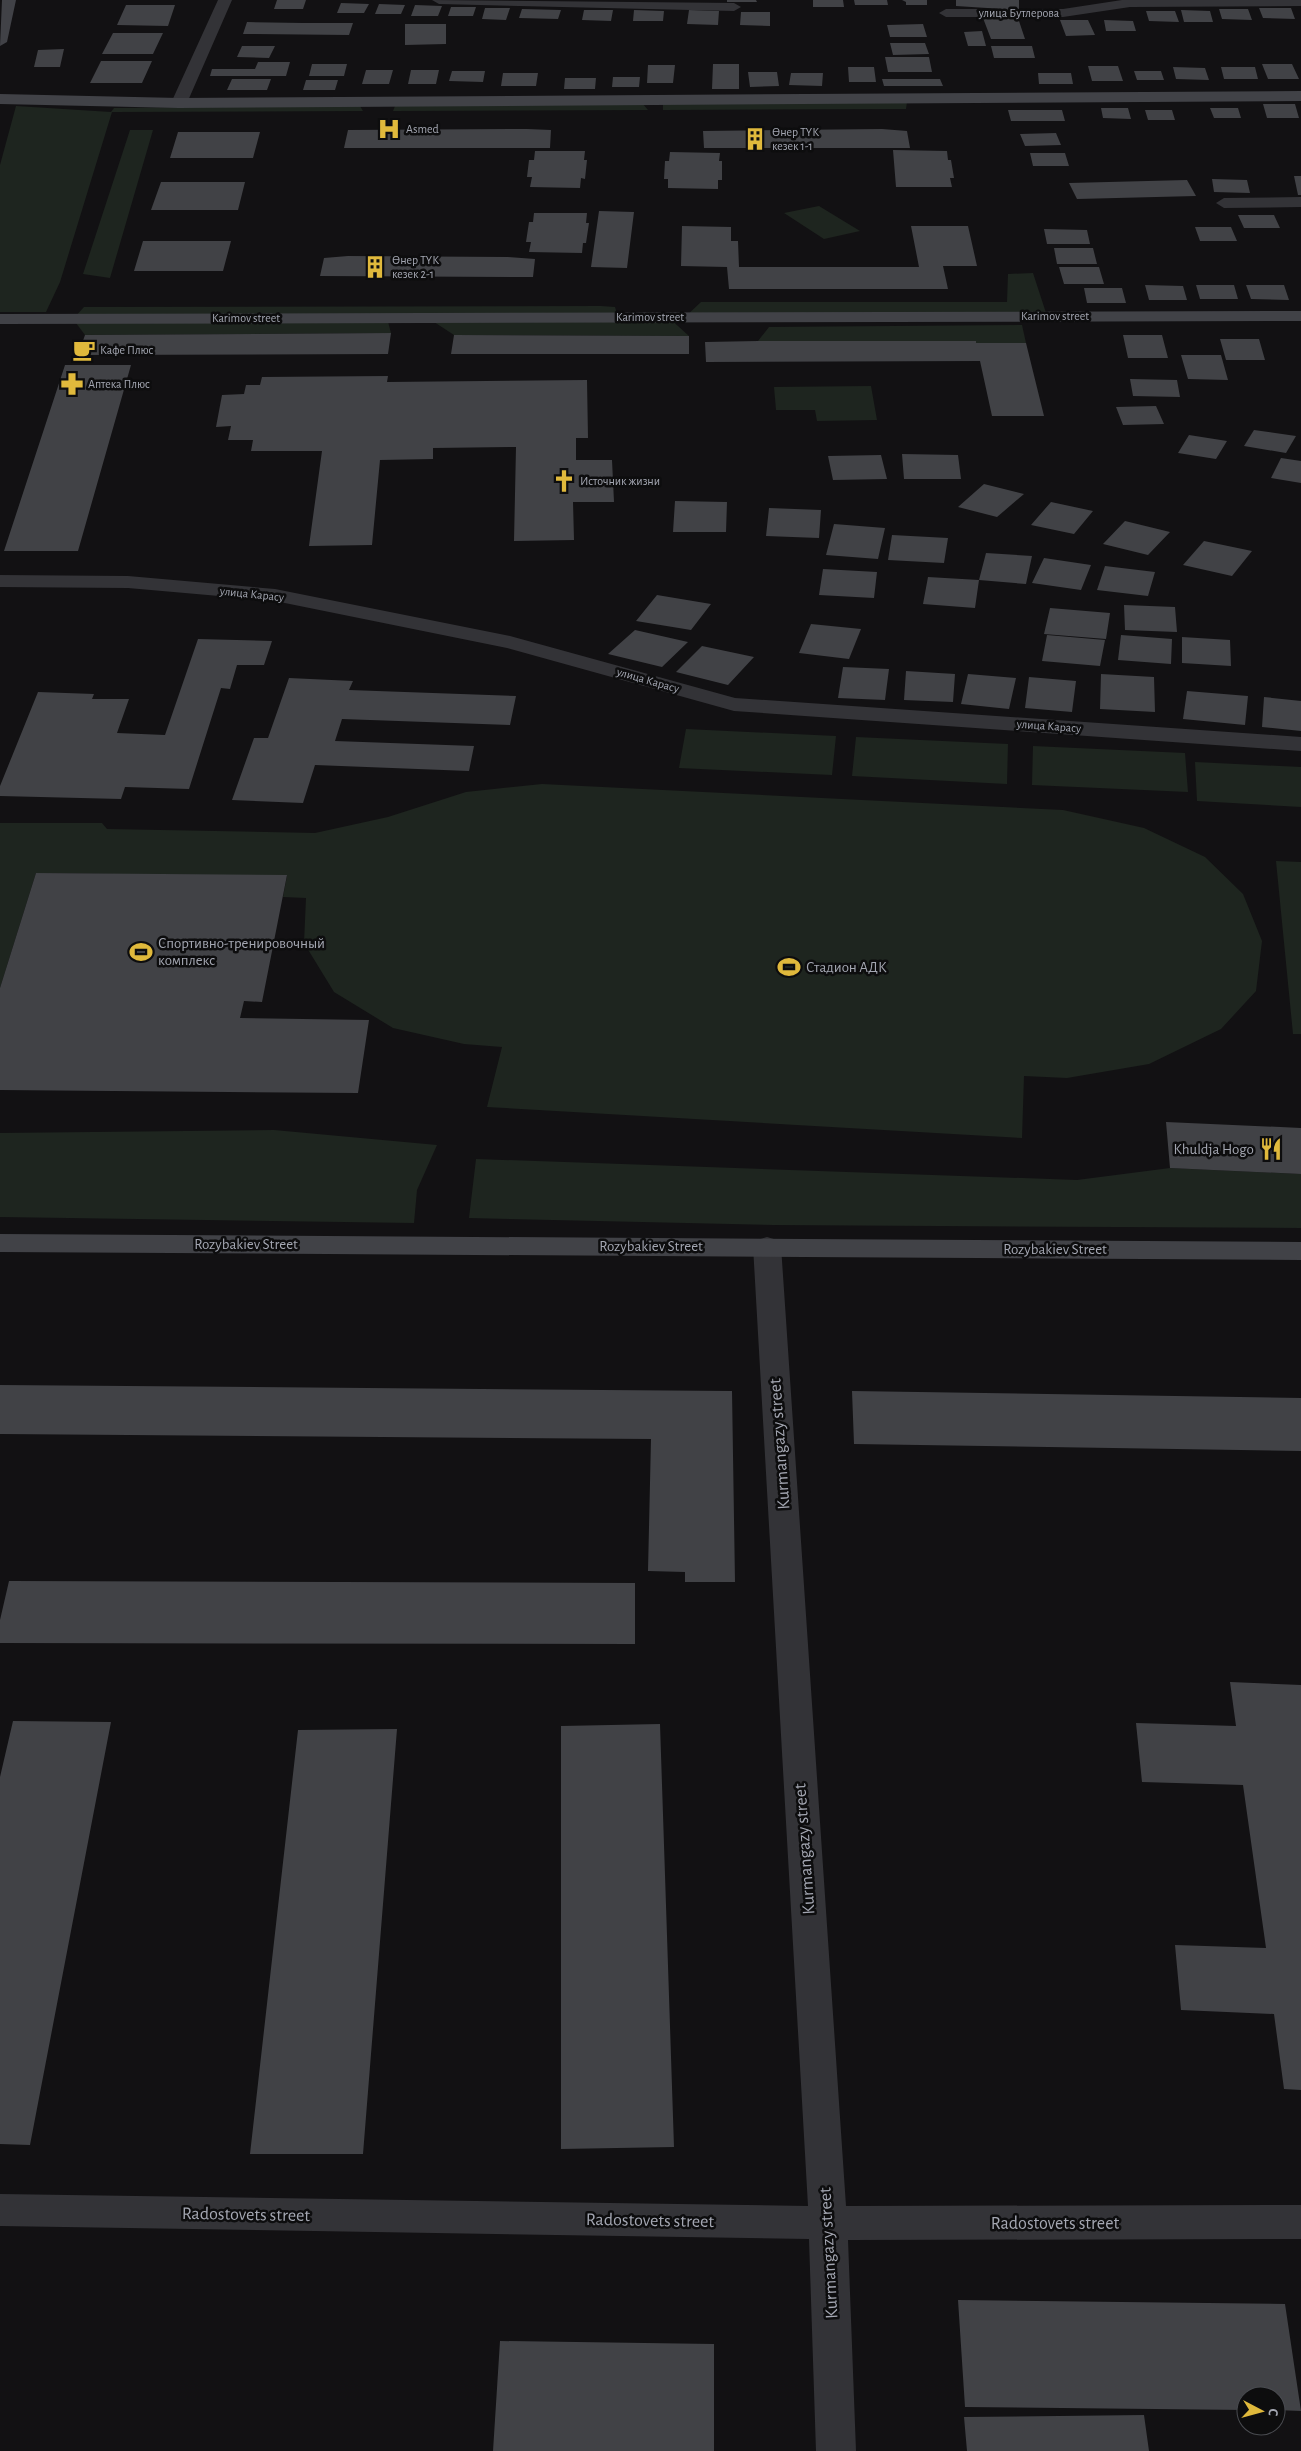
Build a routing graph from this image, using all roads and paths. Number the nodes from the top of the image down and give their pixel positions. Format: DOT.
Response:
graph roads {
  1 [pos="9,0"];
  2 [pos="225,0"];
  3 [pos="439,0"];
  4 [pos="1301,2"];
  5 [pos="734,7"];
  6 [pos="946,13"];
  7 [pos="0,42"];
  8 [pos="1301,96"];
  9 [pos="0,99"];
  10 [pos="179,103"];
  11 [pos="1301,202"];
  12 [pos="1224,203"];
  13 [pos="1301,316"];
  14 [pos="0,319"];
  15 [pos="0,581"];
  16 [pos="1301,744"];
  17 [pos="0,1243"];
  18 [pos="767,1246"];
  19 [pos="1301,1251"];
  20 [pos="0,2210"];
  21 [pos="1301,2222"];
  22 [pos="828,2223"];
  23 [pos="836,2451"];
  1 -- 7 [label="street"];
  2 -- 10 [label="street"];
  3 -- 5 [label="street"];
  4 -- 6 [label="street, улица Бутлерова"];
  8 -- 10 [label="street"];
  9 -- 10 [label="street"];
  11 -- 12 [label="street"];
  13 -- 14 [label="street, Karimov street"];
  15 -- 16 [label="street, улица Карасу"];
  17 -- 18 [label="street, Rozybakiev Street"];
  18 -- 19 [label="street, Rozybakiev Street"];
  18 -- 22 [label="street, Kurmangazy street"];
  20 -- 22 [label="street, Radostovets street"];
  21 -- 22 [label="street, Radostovets street"];
  22 -- 23 [label="street, Kurmangazy street"];
}
